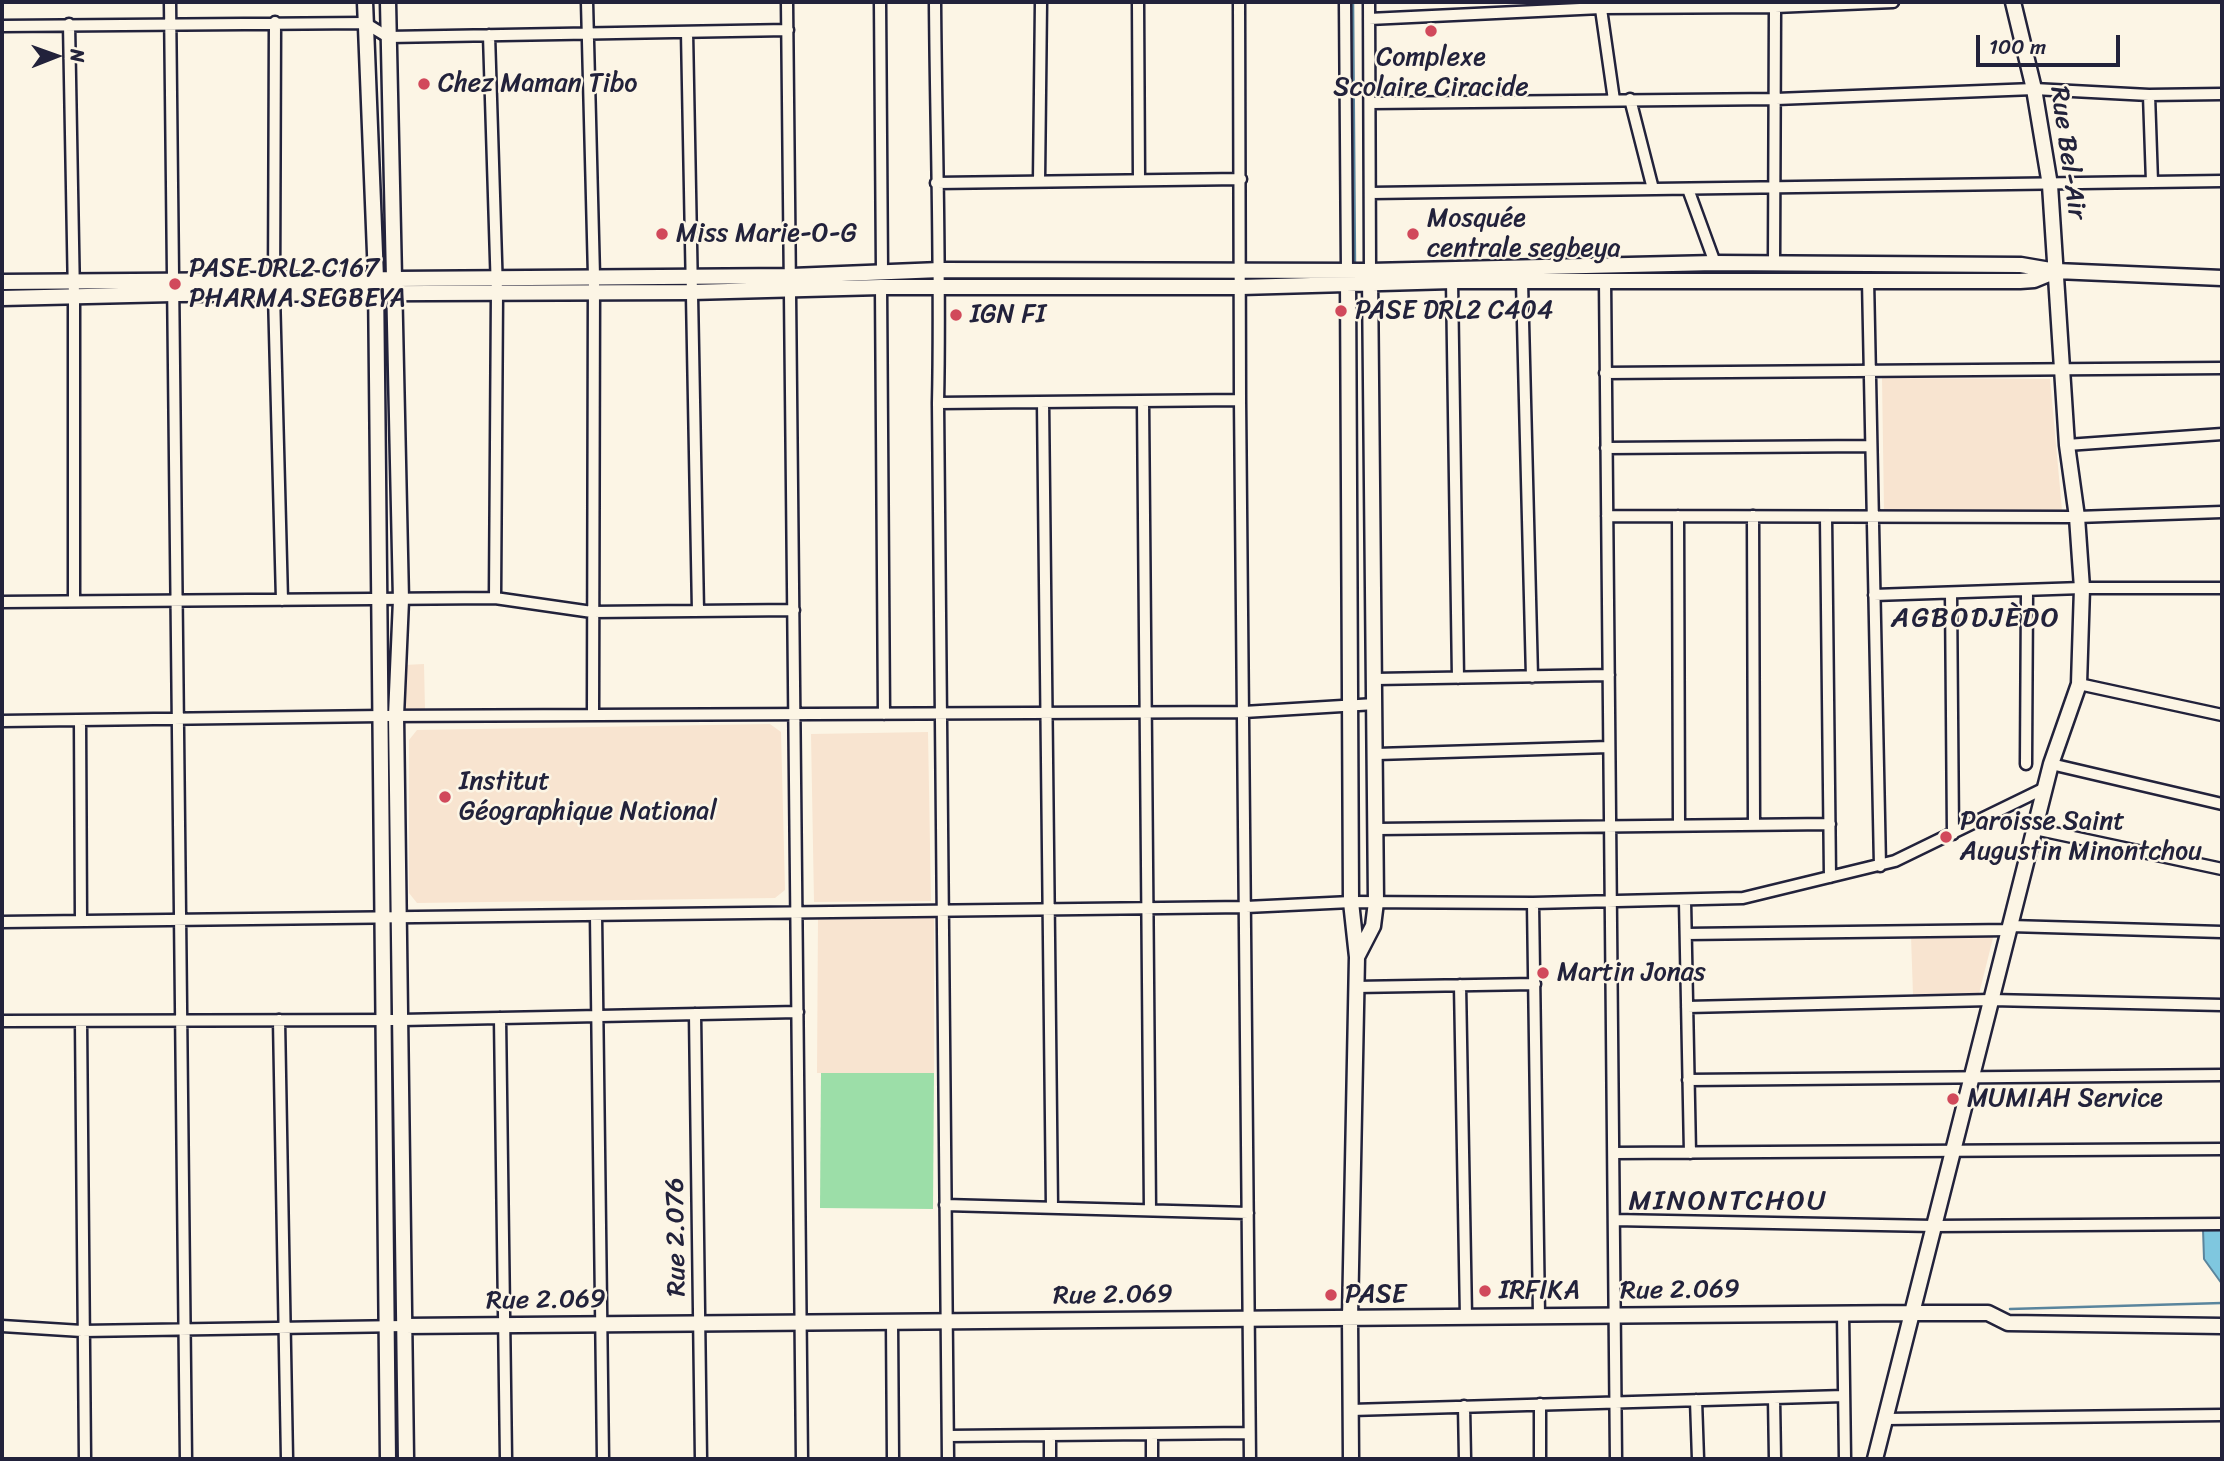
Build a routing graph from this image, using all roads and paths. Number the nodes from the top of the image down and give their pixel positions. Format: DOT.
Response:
graph roads {
  1 [pos="170,2"];
  2 [pos="365,2"];
  3 [pos="388,2"];
  4 [pos="587,2"];
  5 [pos="787,2"];
  6 [pos="880,2"];
  7 [pos="935,2"];
  8 [pos="1041,2"];
  9 [pos="1138,2"];
  10 [pos="1240,2"];
  11 [pos="1345,2"];
  12 [pos="1368,2"];
  13 [pos="1893,2"];
  14 [pos="2013,2"];
  15 [pos="1601,5"];
  16 [pos="1775,7"];
  17 [pos="1368,19"];
  18 [pos="275,22"];
  19 [pos="365,23"];
  20 [pos="69,24"];
  21 [pos="170,24"];
  22 [pos="2,26"];
  23 [pos="788,30"];
  24 [pos="687,32"];
  25 [pos="588,34"];
  26 [pos="489,35"];
  27 [pos="388,37"];
  28 [pos="2034,89"];
  29 [pos="2222,94"];
  30 [pos="2149,95"];
  31 [pos="1630,99"];
  32 [pos="1776,99"];
  33 [pos="1614,100"];
  34 [pos="1370,103"];
  35 [pos="1139,179"];
  36 [pos="1241,179"];
  37 [pos="1039,181"];
  38 [pos="2222,181"];
  39 [pos="2152,182"];
  40 [pos="936,183"];
  41 [pos="2050,185"];
  42 [pos="1776,188"];
  43 [pos="1688,189"];
  44 [pos="1653,190"];
  45 [pos="1371,193"];
  46 [pos="1715,263"];
  47 [pos="1774,264"];
  48 [pos="940,270"];
  49 [pos="1242,270"];
  50 [pos="882,271"];
  51 [pos="2056,271"];
  52 [pos="692,276"];
  53 [pos="274,278"];
  54 [pos="376,278"];
  55 [pos="1348,278"];
  56 [pos="1370,278"];
  57 [pos="2222,278"];
  58 [pos="1605,280"];
  59 [pos="1868,280"];
  60 [pos="1452,281"];
  61 [pos="2,282"];
  62 [pos="1522,282"];
  63 [pos="594,283"];
  64 [pos="792,283"];
  65 [pos="496,285"];
  66 [pos="396,286"];
  67 [pos="173,287"];
  68 [pos="881,287"];
  69 [pos="941,287"];
  70 [pos="1241,288"];
  71 [pos="74,290"];
  72 [pos="691,292"];
  73 [pos="274,294"];
  74 [pos="375,294"];
  75 [pos="2,298"];
  76 [pos="2222,369"];
  77 [pos="2061,370"];
  78 [pos="1870,372"];
  79 [pos="1605,373"];
  80 [pos="1240,400"];
  81 [pos="1143,401"];
  82 [pos="938,402"];
  83 [pos="1043,402"];
  84 [pos="2222,434"];
  85 [pos="1871,446"];
  86 [pos="2067,446"];
  87 [pos="1606,448"];
  88 [pos="2222,512"];
  89 [pos="1607,516"];
  90 [pos="1678,516"];
  91 [pos="1753,516"];
  92 [pos="1826,517"];
  93 [pos="1873,517"];
  94 [pos="2077,517"];
  95 [pos="2082,588"];
  96 [pos="2222,588"];
  97 [pos="2027,591"];
  98 [pos="1951,593"];
  99 [pos="1874,595"];
  100 [pos="378,598"];
  101 [pos="495,598"];
  102 [pos="74,599"];
  103 [pos="282,600"];
  104 [pos="401,600"];
  105 [pos="2,601"];
  106 [pos="177,601"];
  107 [pos="794,610"];
  108 [pos="698,611"];
  109 [pos="592,612"];
  110 [pos="1609,675"];
  111 [pos="1532,677"];
  112 [pos="1458,678"];
  113 [pos="1375,679"];
  114 [pos="2079,684"];
  115 [pos="1353,703"];
  116 [pos="1375,704"];
  117 [pos="1147,712"];
  118 [pos="1244,712"];
  119 [pos="941,713"];
  120 [pos="1047,713"];
  121 [pos="795,714"];
  122 [pos="884,714"];
  123 [pos="593,715"];
  124 [pos="2222,715"];
  125 [pos="389,716"];
  126 [pos="177,719"];
  127 [pos="80,720"];
  128 [pos="2,721"];
  129 [pos="1609,747"];
  130 [pos="1377,754"];
  131 [pos="2026,764"];
  132 [pos="2051,764"];
  133 [pos="2045,788"];
  134 [pos="2222,804"];
  135 [pos="1830,824"];
  136 [pos="1679,825"];
  137 [pos="1754,825"];
  138 [pos="1610,826"];
  139 [pos="1377,829"];
  140 [pos="2035,829"];
  141 [pos="1953,834"];
  142 [pos="1880,866"];
  143 [pos="2222,869"];
  144 [pos="1830,877"];
  145 [pos="1685,901"];
  146 [pos="1351,902"];
  147 [pos="1376,902"];
  148 [pos="1611,902"];
  149 [pos="1534,903"];
  150 [pos="1246,907"];
  151 [pos="1149,908"];
  152 [pos="1047,909"];
  153 [pos="943,911"];
  154 [pos="797,912"];
  155 [pos="596,915"];
  156 [pos="383,917"];
  157 [pos="399,918"];
  158 [pos="180,920"];
  159 [pos="81,921"];
  160 [pos="2,922"];
  161 [pos="2010,928"];
  162 [pos="2222,932"];
  163 [pos="1686,934"];
  164 [pos="1357,957"];
  165 [pos="1535,984"];
  166 [pos="1460,985"];
  167 [pos="1355,987"];
  168 [pos="1992,1000"];
  169 [pos="2222,1004"];
  170 [pos="1687,1007"];
  171 [pos="798,1012"];
  172 [pos="695,1014"];
  173 [pos="597,1016"];
  174 [pos="500,1018"];
  175 [pos="384,1019"];
  176 [pos="181,1020"];
  177 [pos="279,1020"];
  178 [pos="401,1020"];
  179 [pos="2,1021"];
  180 [pos="82,1021"];
  181 [pos="2222,1075"];
  182 [pos="1972,1076"];
  183 [pos="1688,1080"];
  184 [pos="1954,1148"];
  185 [pos="2222,1149"];
  186 [pos="1614,1153"];
  187 [pos="1690,1153"];
  188 [pos="945,1205"];
  189 [pos="1052,1208"];
  190 [pos="1150,1210"];
  191 [pos="1248,1213"];
  192 [pos="1614,1220"];
  193 [pos="2222,1224"];
  194 [pos="1934,1226"];
  195 [pos="1912,1313"];
  196 [pos="1843,1314"];
  197 [pos="1539,1316"];
  198 [pos="1615,1316"];
  199 [pos="1466,1317"];
  200 [pos="1350,1318"];
  201 [pos="1250,1319"];
  202 [pos="892,1322"];
  203 [pos="946,1322"];
  204 [pos="801,1323"];
  205 [pos="699,1324"];
  206 [pos="503,1325"];
  207 [pos="601,1325"];
  208 [pos="2,1326"];
  209 [pos="386,1326"];
  210 [pos="404,1326"];
  211 [pos="2222,1326"];
  212 [pos="285,1329"];
  213 [pos="82,1331"];
  214 [pos="185,1331"];
  215 [pos="1844,1396"];
  216 [pos="1774,1398"];
  217 [pos="1696,1400"];
  218 [pos="1616,1402"];
  219 [pos="1539,1405"];
  220 [pos="1464,1406"];
  221 [pos="1351,1409"];
  222 [pos="2222,1415"];
  223 [pos="1885,1419"];
  224 [pos="1250,1433"];
  225 [pos="1152,1434"];
  226 [pos="1050,1435"];
  227 [pos="947,1436"];
  228 [pos="85,1459"];
  229 [pos="186,1459"];
  230 [pos="287,1459"];
  231 [pos="387,1459"];
  232 [pos="406,1459"];
  233 [pos="506,1459"];
  234 [pos="603,1459"];
  235 [pos="701,1459"];
  236 [pos="802,1459"];
  237 [pos="893,1459"];
  238 [pos="948,1459"];
  239 [pos="1050,1459"];
  240 [pos="1152,1459"];
  241 [pos="1250,1459"];
  242 [pos="1351,1459"];
  243 [pos="1465,1459"];
  244 [pos="1540,1459"];
  245 [pos="1616,1459"];
  246 [pos="1698,1459"];
  247 [pos="1775,1459"];
  248 [pos="1845,1459"];
  249 [pos="1875,1459"];
  1 -- 21 [label="street"];
  2 -- 19 [label="street"];
  3 -- 27 [label="street"];
  4 -- 25 [label="street"];
  5 -- 23 [label="street"];
  6 -- 50 [label="street"];
  7 -- 40 [label="street"];
  8 -- 37 [label="street"];
  9 -- 35 [label="street"];
  10 -- 36 [label="street"];
  11 -- 55 [label="street"];
  12 -- 17 [label="street"];
  13 -- 16 [label="street"];
  14 -- 28 [label="street, Rue Bel-Air"];
  15 -- 16 [label="street"];
  15 -- 17 [label="street"];
  15 -- 33 [label="street"];
  16 -- 32 [label="street"];
  17 -- 34 [label="street"];
  18 -- 19 [label="street"];
  18 -- 21 [label="street"];
  18 -- 53 [label="street"];
  19 -- 27 [label="street"];
  19 -- 54 [label="street"];
  20 -- 21 [label="street"];
  20 -- 22 [label="street"];
  20 -- 71 [label="street"];
  21 -- 67 [label="street"];
  23 -- 24 [label="street"];
  23 -- 64 [label="street"];
  24 -- 25 [label="street"];
  24 -- 52 [label="street"];
  25 -- 26 [label="street"];
  25 -- 63 [label="street"];
  26 -- 27 [label="street"];
  26 -- 65 [label="street"];
  27 -- 66 [label="street"];
  28 -- 30 [label="street"];
  28 -- 32 [label="street"];
  28 -- 41 [label="street, Rue Bel-Air"];
  29 -- 30 [label="street"];
  30 -- 39 [label="street"];
  31 -- 32 [label="street"];
  31 -- 33 [label="street"];
  31 -- 44 [label="street"];
  32 -- 42 [label="street"];
  33 -- 34 [label="street"];
  34 -- 45 [label="street"];
  35 -- 36 [label="street"];
  35 -- 37 [label="street"];
  36 -- 49 [label="street"];
  37 -- 40 [label="street"];
  38 -- 39 [label="street"];
  39 -- 41 [label="street"];
  40 -- 48 [label="street"];
  41 -- 42 [label="street"];
  41 -- 51 [label="street, Rue Bel-Air"];
  42 -- 43 [label="street"];
  42 -- 47 [label="street"];
  43 -- 44 [label="street"];
  43 -- 46 [label="street"];
  44 -- 45 [label="street"];
  45 -- 56 [label="street"];
  46 -- 47 [label="street"];
  46 -- 56 [label="street"];
  47 -- 51 [label="street"];
  48 -- 49 [label="street"];
  48 -- 50 [label="street"];
  48 -- 69 [label="street"];
  49 -- 55 [label="street"];
  49 -- 70 [label="street"];
  50 -- 64 [label="street"];
  51 -- 57 [label="street"];
  51 -- 59 [label="street"];
  51 -- 77 [label="street, Rue Bel-Air"];
  52 -- 63 [label="street"];
  52 -- 64 [label="street"];
  52 -- 72 [label="street"];
  53 -- 54 [label="street"];
  53 -- 67 [label="street"];
  53 -- 73 [label="street"];
  54 -- 66 [label="street"];
  54 -- 74 [label="street"];
  55 -- 56 [label="street"];
  55 -- 70 [label="street"];
  55 -- 115 [label="street"];
  56 -- 60 [label="street"];
  56 -- 113 [label="street"];
  58 -- 59 [label="street"];
  58 -- 62 [label="street"];
  58 -- 79 [label="street"];
  59 -- 78 [label="street"];
  60 -- 62 [label="street"];
  60 -- 112 [label="street"];
  61 -- 71 [label="street"];
  62 -- 111 [label="street"];
  63 -- 65 [label="street"];
  63 -- 72 [label="street"];
  63 -- 109 [label="street"];
  64 -- 68 [label="street"];
  64 -- 72 [label="street"];
  64 -- 107 [label="street"];
  65 -- 66 [label="street"];
  65 -- 101 [label="street"];
  66 -- 74 [label="street"];
  66 -- 104 [label="street"];
  67 -- 71 [label="street"];
  67 -- 73 [label="street"];
  67 -- 106 [label="street"];
  68 -- 69 [label="street"];
  68 -- 122 [label="street"];
  69 -- 70 [label="street"];
  69 -- 82 [label="street"];
  70 -- 80 [label="street"];
  71 -- 75 [label="street"];
  71 -- 102 [label="street"];
  72 -- 108 [label="street"];
  73 -- 74 [label="street"];
  73 -- 103 [label="street"];
  74 -- 100 [label="street"];
  76 -- 77 [label="street"];
  77 -- 78 [label="street"];
  77 -- 86 [label="street, Rue Bel-Air"];
  78 -- 79 [label="street"];
  78 -- 85 [label="street"];
  79 -- 87 [label="street"];
  80 -- 81 [label="street"];
  80 -- 118 [label="street"];
  81 -- 83 [label="street"];
  81 -- 117 [label="street"];
  82 -- 83 [label="street"];
  82 -- 119 [label="street"];
  83 -- 120 [label="street"];
  84 -- 86 [label="street"];
  85 -- 87 [label="street"];
  85 -- 93 [label="street"];
  86 -- 94 [label="street, Rue Bel-Air"];
  87 -- 89 [label="street"];
  88 -- 94 [label="street"];
  89 -- 90 [label="street"];
  89 -- 110 [label="street"];
  90 -- 91 [label="street"];
  90 -- 136 [label="street"];
  91 -- 92 [label="street"];
  91 -- 137 [label="street"];
  92 -- 93 [label="street"];
  92 -- 135 [label="street"];
  93 -- 94 [label="street"];
  93 -- 99 [label="street"];
  94 -- 95 [label="street, Rue Bel-Air"];
  95 -- 96 [label="street"];
  95 -- 97 [label="street"];
  95 -- 114 [label="street, Rue Bel-Air"];
  97 -- 98 [label="street"];
  97 -- 131 [label="street"];
  98 -- 99 [label="street"];
  98 -- 141 [label="street"];
  99 -- 142 [label="street"];
  100 -- 103 [label="street"];
  100 -- 104 [label="street"];
  100 -- 125 [label="street"];
  101 -- 104 [label="street"];
  101 -- 109 [label="street"];
  102 -- 105 [label="street"];
  102 -- 106 [label="street"];
  103 -- 106 [label="street"];
  104 -- 125 [label="street"];
  106 -- 126 [label="street"];
  107 -- 108 [label="street"];
  107 -- 121 [label="street"];
  108 -- 109 [label="street"];
  109 -- 123 [label="street"];
  110 -- 111 [label="street"];
  110 -- 129 [label="street"];
  111 -- 112 [label="street"];
  112 -- 113 [label="street"];
  113 -- 116 [label="street"];
  114 -- 124 [label="street"];
  114 -- 132 [label="street, Rue Bel-Air"];
  115 -- 116 [label="street"];
  115 -- 118 [label="street"];
  115 -- 146 [label="street"];
  116 -- 130 [label="street"];
  117 -- 118 [label="street"];
  117 -- 120 [label="street"];
  117 -- 151 [label="street"];
  118 -- 150 [label="street"];
  119 -- 120 [label="street"];
  119 -- 122 [label="street"];
  119 -- 153 [label="street"];
  120 -- 152 [label="street"];
  121 -- 122 [label="street"];
  121 -- 123 [label="street"];
  121 -- 154 [label="street"];
  123 -- 125 [label="street"];
  125 -- 126 [label="street"];
  125 -- 156 [label="street"];
  125 -- 157 [label="street"];
  126 -- 127 [label="street"];
  126 -- 158 [label="street"];
  127 -- 128 [label="street"];
  127 -- 159 [label="street"];
  129 -- 130 [label="street"];
  129 -- 138 [label="street"];
  130 -- 139 [label="street"];
  132 -- 133 [label="street, Rue Bel-Air"];
  132 -- 134 [label="street"];
  133 -- 140 [label="street, Rue Bel-Air"];
  133 -- 141 [label="street"];
  135 -- 137 [label="street"];
  135 -- 144 [label="street"];
  136 -- 137 [label="street"];
  136 -- 138 [label="street"];
  138 -- 139 [label="street"];
  138 -- 148 [label="street"];
  139 -- 147 [label="street"];
  140 -- 143 [label="street"];
  140 -- 161 [label="street, Rue Bel-Air"];
  141 -- 142 [label="street"];
  142 -- 144 [label="street"];
  144 -- 145 [label="street"];
  145 -- 148 [label="street"];
  145 -- 163 [label="street"];
  146 -- 147 [label="street"];
  146 -- 150 [label="street"];
  146 -- 164 [label="street"];
  147 -- 149 [label="street"];
  147 -- 164 [label="street"];
  148 -- 149 [label="street"];
  148 -- 186 [label="street"];
  149 -- 165 [label="street"];
  150 -- 151 [label="street"];
  150 -- 191 [label="street"];
  151 -- 152 [label="street"];
  151 -- 190 [label="street"];
  152 -- 153 [label="street"];
  152 -- 189 [label="street"];
  153 -- 154 [label="street"];
  153 -- 188 [label="street"];
  154 -- 155 [label="street"];
  154 -- 171 [label="street"];
  155 -- 157 [label="street"];
  155 -- 173 [label="street"];
  156 -- 157 [label="street"];
  156 -- 158 [label="street"];
  156 -- 175 [label="street"];
  157 -- 178 [label="street"];
  158 -- 159 [label="street"];
  158 -- 176 [label="street"];
  159 -- 160 [label="street"];
  161 -- 162 [label="street"];
  161 -- 163 [label="street"];
  161 -- 168 [label="street, Rue Bel-Air"];
  163 -- 170 [label="street"];
  164 -- 167 [label="street"];
  165 -- 166 [label="street"];
  165 -- 197 [label="street"];
  166 -- 167 [label="street"];
  166 -- 199 [label="street"];
  167 -- 200 [label="street"];
  168 -- 169 [label="street"];
  168 -- 170 [label="street"];
  168 -- 182 [label="street, Rue Bel-Air"];
  170 -- 183 [label="street"];
  171 -- 172 [label="street"];
  171 -- 204 [label="street"];
  172 -- 173 [label="street"];
  172 -- 205 [label="street, Rue 2.076"];
  173 -- 174 [label="street"];
  173 -- 207 [label="street"];
  174 -- 178 [label="street"];
  174 -- 206 [label="street"];
  175 -- 177 [label="street"];
  175 -- 178 [label="street"];
  175 -- 209 [label="street"];
  176 -- 177 [label="street"];
  176 -- 180 [label="street"];
  176 -- 214 [label="street"];
  177 -- 212 [label="street"];
  178 -- 210 [label="street"];
  179 -- 180 [label="street"];
  180 -- 213 [label="street"];
  181 -- 182 [label="street"];
  182 -- 183 [label="street"];
  182 -- 184 [label="street, Rue Bel-Air"];
  183 -- 187 [label="street"];
  184 -- 185 [label="street"];
  184 -- 187 [label="street"];
  184 -- 194 [label="street, Rue Bel-Air"];
  186 -- 187 [label="street"];
  186 -- 192 [label="street"];
  188 -- 189 [label="street"];
  188 -- 203 [label="street"];
  189 -- 190 [label="street"];
  190 -- 191 [label="street"];
  191 -- 201 [label="street"];
  192 -- 194 [label="street"];
  192 -- 198 [label="street"];
  193 -- 194 [label="street"];
  194 -- 195 [label="street, Rue Bel-Air"];
  195 -- 196 [label="street, Rue 2.069"];
  195 -- 211 [label="street, Rue 2.069"];
  195 -- 223 [label="street, Rue Bel-Air"];
  196 -- 198 [label="street, Rue 2.069"];
  196 -- 215 [label="street"];
  197 -- 198 [label="street, Rue 2.069"];
  197 -- 199 [label="street, Rue 2.069"];
  198 -- 218 [label="street"];
  199 -- 200 [label="street, Rue 2.069"];
  200 -- 201 [label="street, Rue 2.069"];
  200 -- 221 [label="street"];
  201 -- 203 [label="street, Rue 2.069"];
  201 -- 224 [label="street"];
  202 -- 203 [label="street, Rue 2.069"];
  202 -- 204 [label="street, Rue 2.069"];
  202 -- 237 [label="street"];
  203 -- 227 [label="street"];
  204 -- 205 [label="street, Rue 2.069"];
  204 -- 236 [label="street"];
  205 -- 207 [label="street, Rue 2.069"];
  205 -- 235 [label="street, Rue 2.076"];
  206 -- 207 [label="street, Rue 2.069"];
  206 -- 210 [label="street, Rue 2.069"];
  206 -- 233 [label="street"];
  207 -- 234 [label="street"];
  208 -- 213 [label="street, Rue 2.069"];
  209 -- 210 [label="street, Rue 2.069"];
  209 -- 212 [label="street, Rue 2.069"];
  209 -- 231 [label="street"];
  210 -- 232 [label="street"];
  212 -- 214 [label="street, Rue 2.069"];
  212 -- 230 [label="street"];
  213 -- 214 [label="street, Rue 2.069"];
  213 -- 228 [label="street"];
  214 -- 229 [label="street"];
  215 -- 216 [label="street"];
  215 -- 248 [label="street"];
  216 -- 217 [label="street"];
  216 -- 247 [label="street"];
  217 -- 218 [label="street"];
  217 -- 246 [label="street"];
  218 -- 219 [label="street"];
  218 -- 245 [label="street"];
  219 -- 220 [label="street"];
  219 -- 244 [label="street"];
  220 -- 221 [label="street"];
  220 -- 243 [label="street"];
  221 -- 242 [label="street"];
  222 -- 223 [label="street"];
  223 -- 249 [label="street, Rue Bel-Air"];
  224 -- 225 [label="street"];
  224 -- 241 [label="street"];
  225 -- 226 [label="street"];
  225 -- 240 [label="street"];
  226 -- 227 [label="street"];
  226 -- 239 [label="street"];
  227 -- 238 [label="street"];
}
